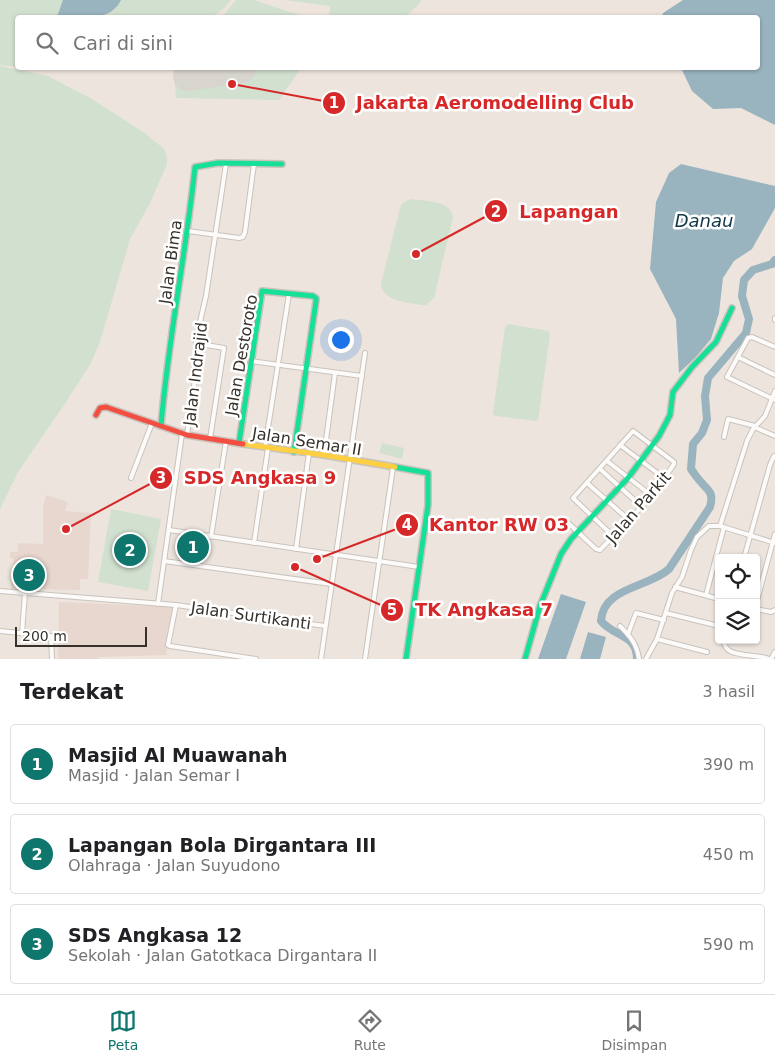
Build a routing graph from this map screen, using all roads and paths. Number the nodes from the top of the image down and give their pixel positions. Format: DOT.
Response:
graph roads {
  1 [pos="226,164"];
  2 [pos="254,164"];
  3 [pos="282,164"];
  4 [pos="188,231"];
  5 [pos="216,234"];
  6 [pos="289,294"];
  7 [pos="732,308"];
  8 [pos="200,344"];
  9 [pos="775,347"];
  10 [pos="365,352"];
  11 [pos="738,358"];
  12 [pos="251,362"];
  13 [pos="277,366"];
  14 [pos="306,370"];
  15 [pos="335,373"];
  16 [pos="775,375"];
  17 [pos="362,376"];
  18 [pos="775,391"];
  19 [pos="774,399"];
  20 [pos="96,415"];
  21 [pos="152,423"];
  22 [pos="161,426"];
  23 [pos="755,427"];
  24 [pos="184,434"];
  25 [pos="775,436"];
  26 [pos="724,437"];
  27 [pos="210,439"];
  28 [pos="226,441"];
  29 [pos="239,443"];
  30 [pos="620,445"];
  31 [pos="652,445"];
  32 [pos="267,448"];
  33 [pos="294,452"];
  34 [pos="309,453"];
  35 [pos="324,455"];
  36 [pos="774,456"];
  37 [pos="607,460"];
  38 [pos="350,461"];
  39 [pos="640,462"];
  40 [pos="393,468"];
  41 [pos="600,469"];
  42 [pos="131,478"];
  43 [pos="628,478"];
  44 [pos="664,478"];
  45 [pos="587,483"];
  46 [pos="620,487"];
  47 [pos="652,496"];
  48 [pos="606,501"];
  49 [pos="641,506"];
  50 [pos="592,516"];
  51 [pos="564,519"];
  52 [pos="628,519"];
  53 [pos="722,527"];
  54 [pos="168,530"];
  55 [pos="578,532"];
  56 [pos="775,534"];
  57 [pos="750,535"];
  58 [pos="613,536"];
  59 [pos="211,537"];
  60 [pos="774,542"];
  61 [pos="254,543"];
  62 [pos="296,549"];
  63 [pos="745,554"];
  64 [pos="336,555"];
  65 [pos="164,561"];
  66 [pos="380,561"];
  67 [pos="419,567"];
  68 [pos="331,584"];
  69 [pos="675,587"];
  70 [pos="0,591"];
  71 [pos="25,593"];
  72 [pos="706,595"];
  73 [pos="715,598"];
  74 [pos="757,599"];
  75 [pos="158,604"];
  76 [pos="176,605"];
  77 [pos="760,610"];
  78 [pos="775,610"];
  79 [pos="666,613"];
  80 [pos="664,620"];
  81 [pos="715,625"];
  82 [pos="325,626"];
  83 [pos="620,626"];
  84 [pos="0,631"];
  85 [pos="22,633"];
  86 [pos="628,634"];
  87 [pos="657,639"];
  88 [pos="724,644"];
  89 [pos="707,652"];
  90 [pos="775,652"];
  91 [pos="212,653"];
  92 [pos="52,659"];
  93 [pos="211,659"];
  94 [pos="256,659"];
  95 [pos="320,659"];
  96 [pos="365,659"];
  97 [pos="406,659"];
  98 [pos="526,659"];
  99 [pos="639,659"];
  100 [pos="646,659"];
  101 [pos="770,659"];
  1 -- 2 [label="street, Jalan Bima"];
  1 -- 4 [label="street, Jalan Bima"];
  1 -- 5 [label="street, Jalan Indrajid"];
  2 -- 3 [label="street, Jalan Bima"];
  2 -- 5 [label="street"];
  4 -- 5 [label="street"];
  4 -- 22 [label="street, Jalan Bima"];
  5 -- 8 [label="street, Jalan Indrajid"];
  6 -- 12 [label="street, Jalan Destoroto"];
  6 -- 13 [label="street"];
  6 -- 14 [label="street, Jalan Destoroto"];
  7 -- 31 [label="street"];
  8 -- 24 [label="street, Jalan Indrajid"];
  8 -- 27 [label="street"];
  9 -- 11 [label="street"];
  10 -- 17 [label="street"];
  11 -- 16 [label="street"];
  11 -- 19 [label="street"];
  12 -- 13 [label="street"];
  12 -- 29 [label="street, Jalan Destoroto"];
  13 -- 14 [label="street"];
  13 -- 32 [label="street"];
  14 -- 15 [label="street"];
  14 -- 33 [label="street"];
  15 -- 17 [label="street"];
  15 -- 35 [label="street"];
  17 -- 38 [label="street"];
  18 -- 19 [label="street"];
  19 -- 23 [label="street"];
  20 -- 21 [label="street"];
  21 -- 22 [label="street"];
  21 -- 42 [label="street"];
  22 -- 24 [label="street"];
  23 -- 25 [label="street"];
  23 -- 26 [label="street"];
  23 -- 53 [label="street"];
  24 -- 27 [label="street, Jalan Semar II"];
  24 -- 54 [label="street, Jalan Indrajid"];
  27 -- 28 [label="street, Jalan Semar II"];
  28 -- 29 [label="street, Jalan Semar II"];
  28 -- 59 [label="street"];
  29 -- 32 [label="street, Jalan Semar II"];
  30 -- 31 [label="street"];
  30 -- 37 [label="street"];
  30 -- 39 [label="street"];
  31 -- 39 [label="street"];
  31 -- 44 [label="street, Jalan Parkit"];
  32 -- 33 [label="street, Jalan Semar II"];
  32 -- 61 [label="street"];
  33 -- 34 [label="street, Jalan Semar II"];
  34 -- 35 [label="street, Jalan Semar II"];
  34 -- 62 [label="street"];
  35 -- 38 [label="street, Jalan Semar II"];
  36 -- 57 [label="street"];
  37 -- 41 [label="street"];
  37 -- 43 [label="street"];
  38 -- 40 [label="street, Jalan Semar II"];
  38 -- 64 [label="street"];
  39 -- 43 [label="street"];
  39 -- 44 [label="street"];
  40 -- 66 [label="street"];
  40 -- 67 [label="street, Jalan Semar II"];
  41 -- 45 [label="street"];
  41 -- 46 [label="street"];
  43 -- 46 [label="street"];
  43 -- 47 [label="street"];
  44 -- 47 [label="street, Jalan Parkit"];
  45 -- 48 [label="street"];
  45 -- 50 [label="street"];
  46 -- 48 [label="street"];
  46 -- 49 [label="street"];
  47 -- 49 [label="street, Jalan Parkit"];
  48 -- 50 [label="street"];
  48 -- 52 [label="street"];
  49 -- 52 [label="street, Jalan Parkit"];
  50 -- 55 [label="street"];
  50 -- 58 [label="street"];
  51 -- 55 [label="street"];
  52 -- 58 [label="street, Jalan Parkit"];
  53 -- 57 [label="street"];
  53 -- 69 [label="street"];
  53 -- 72 [label="street"];
  54 -- 59 [label="street"];
  54 -- 65 [label="street, Jalan Indrajid"];
  55 -- 58 [label="street, Jalan Parkit"];
  55 -- 98 [label="street"];
  56 -- 60 [label="street"];
  57 -- 60 [label="street"];
  57 -- 63 [label="street"];
  59 -- 61 [label="street"];
  60 -- 74 [label="street"];
  61 -- 62 [label="street"];
  62 -- 64 [label="street"];
  64 -- 66 [label="street"];
  64 -- 68 [label="street"];
  65 -- 68 [label="street"];
  65 -- 75 [label="street, Jalan Indrajid"];
  66 -- 67 [label="street"];
  66 -- 96 [label="street"];
  67 -- 97 [label="street"];
  68 -- 82 [label="street"];
  69 -- 72 [label="street"];
  69 -- 79 [label="street"];
  70 -- 71 [label="street, Jalan Surtikanti"];
  71 -- 75 [label="street, Jalan Surtikanti"];
  71 -- 85 [label="street"];
  72 -- 73 [label="street"];
  75 -- 76 [label="street, Jalan Surtikanti"];
  76 -- 82 [label="street, Jalan Surtikanti"];
  76 -- 91 [label="street"];
  77 -- 78 [label="street"];
  79 -- 80 [label="street"];
  79 -- 81 [label="street"];
  80 -- 86 [label="street"];
  80 -- 87 [label="street"];
  82 -- 95 [label="street"];
  83 -- 86 [label="street"];
  84 -- 85 [label="street"];
  85 -- 92 [label="street"];
  86 -- 99 [label="street"];
  87 -- 89 [label="street"];
  87 -- 100 [label="street"];
  88 -- 101 [label="street"];
  90 -- 101 [label="street"];
  91 -- 93 [label="street"];
  91 -- 94 [label="street"];
}
